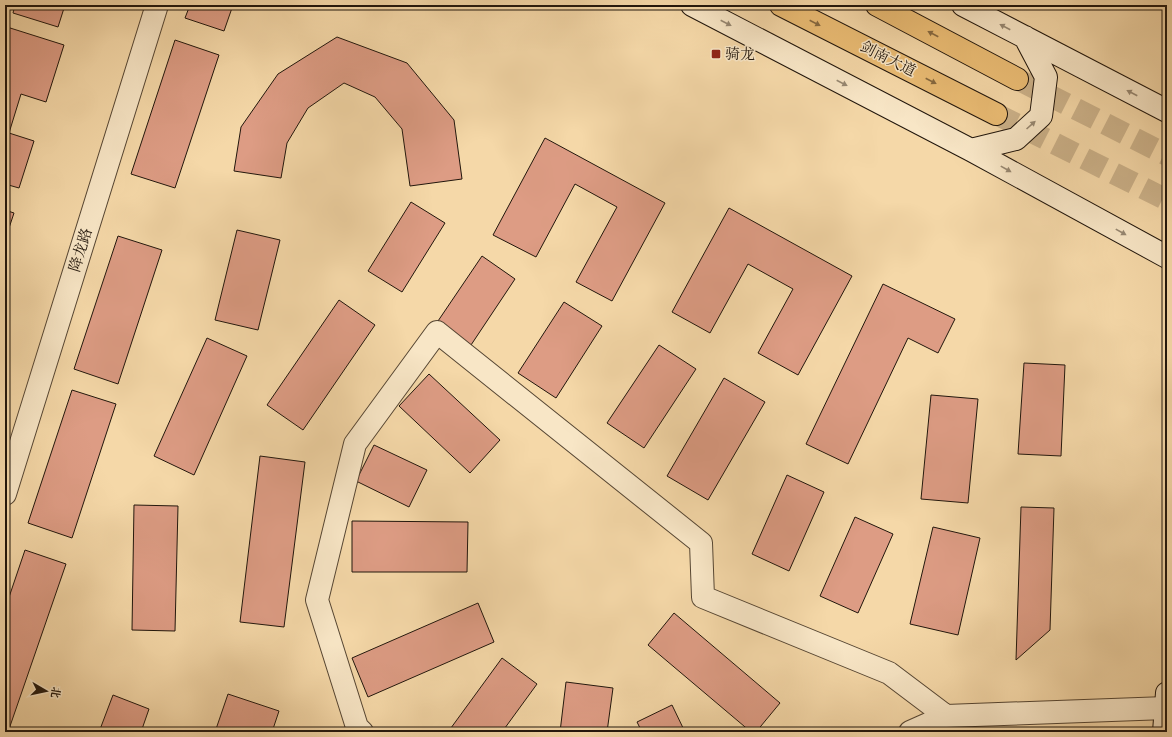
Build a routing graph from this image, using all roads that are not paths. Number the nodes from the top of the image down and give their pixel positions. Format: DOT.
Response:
graph roads {
  1 [pos="157,5"];
  2 [pos="692,5"];
  3 [pos="781,5"];
  4 [pos="878,5"];
  5 [pos="963,5"];
  6 [pos="1025,37"];
  7 [pos="1017,79"];
  8 [pos="1167,111"];
  9 [pos="996,114"];
  10 [pos="971,150"];
  11 [pos="1167,257"];
  12 [pos="5,494"];
  13 [pos="1167,700"];
  14 [pos="946,716"];
  15 [pos="362,732"];
  16 [pos="910,732"];
  17 [pos="1164,732"];
  1 -- 12 [label="street, 降龙路"];
  2 -- 10 [label="street, one-way"];
  3 -- 9 [label="highway, 剑南大道, one-way"];
  7 -- 4 [label="highway, one-way"];
  6 -- 5 [label="street, one-way"];
  8 -- 6 [label="street, one-way"];
  10 -- 6 [label="street, one-way"];
  10 -- 11 [label="street, one-way"];
  13 -- 14 [label="street"];
  13 -- 17 [label="street"];
  14 -- 15 [label="street"];
  14 -- 16 [label="street"];
}
